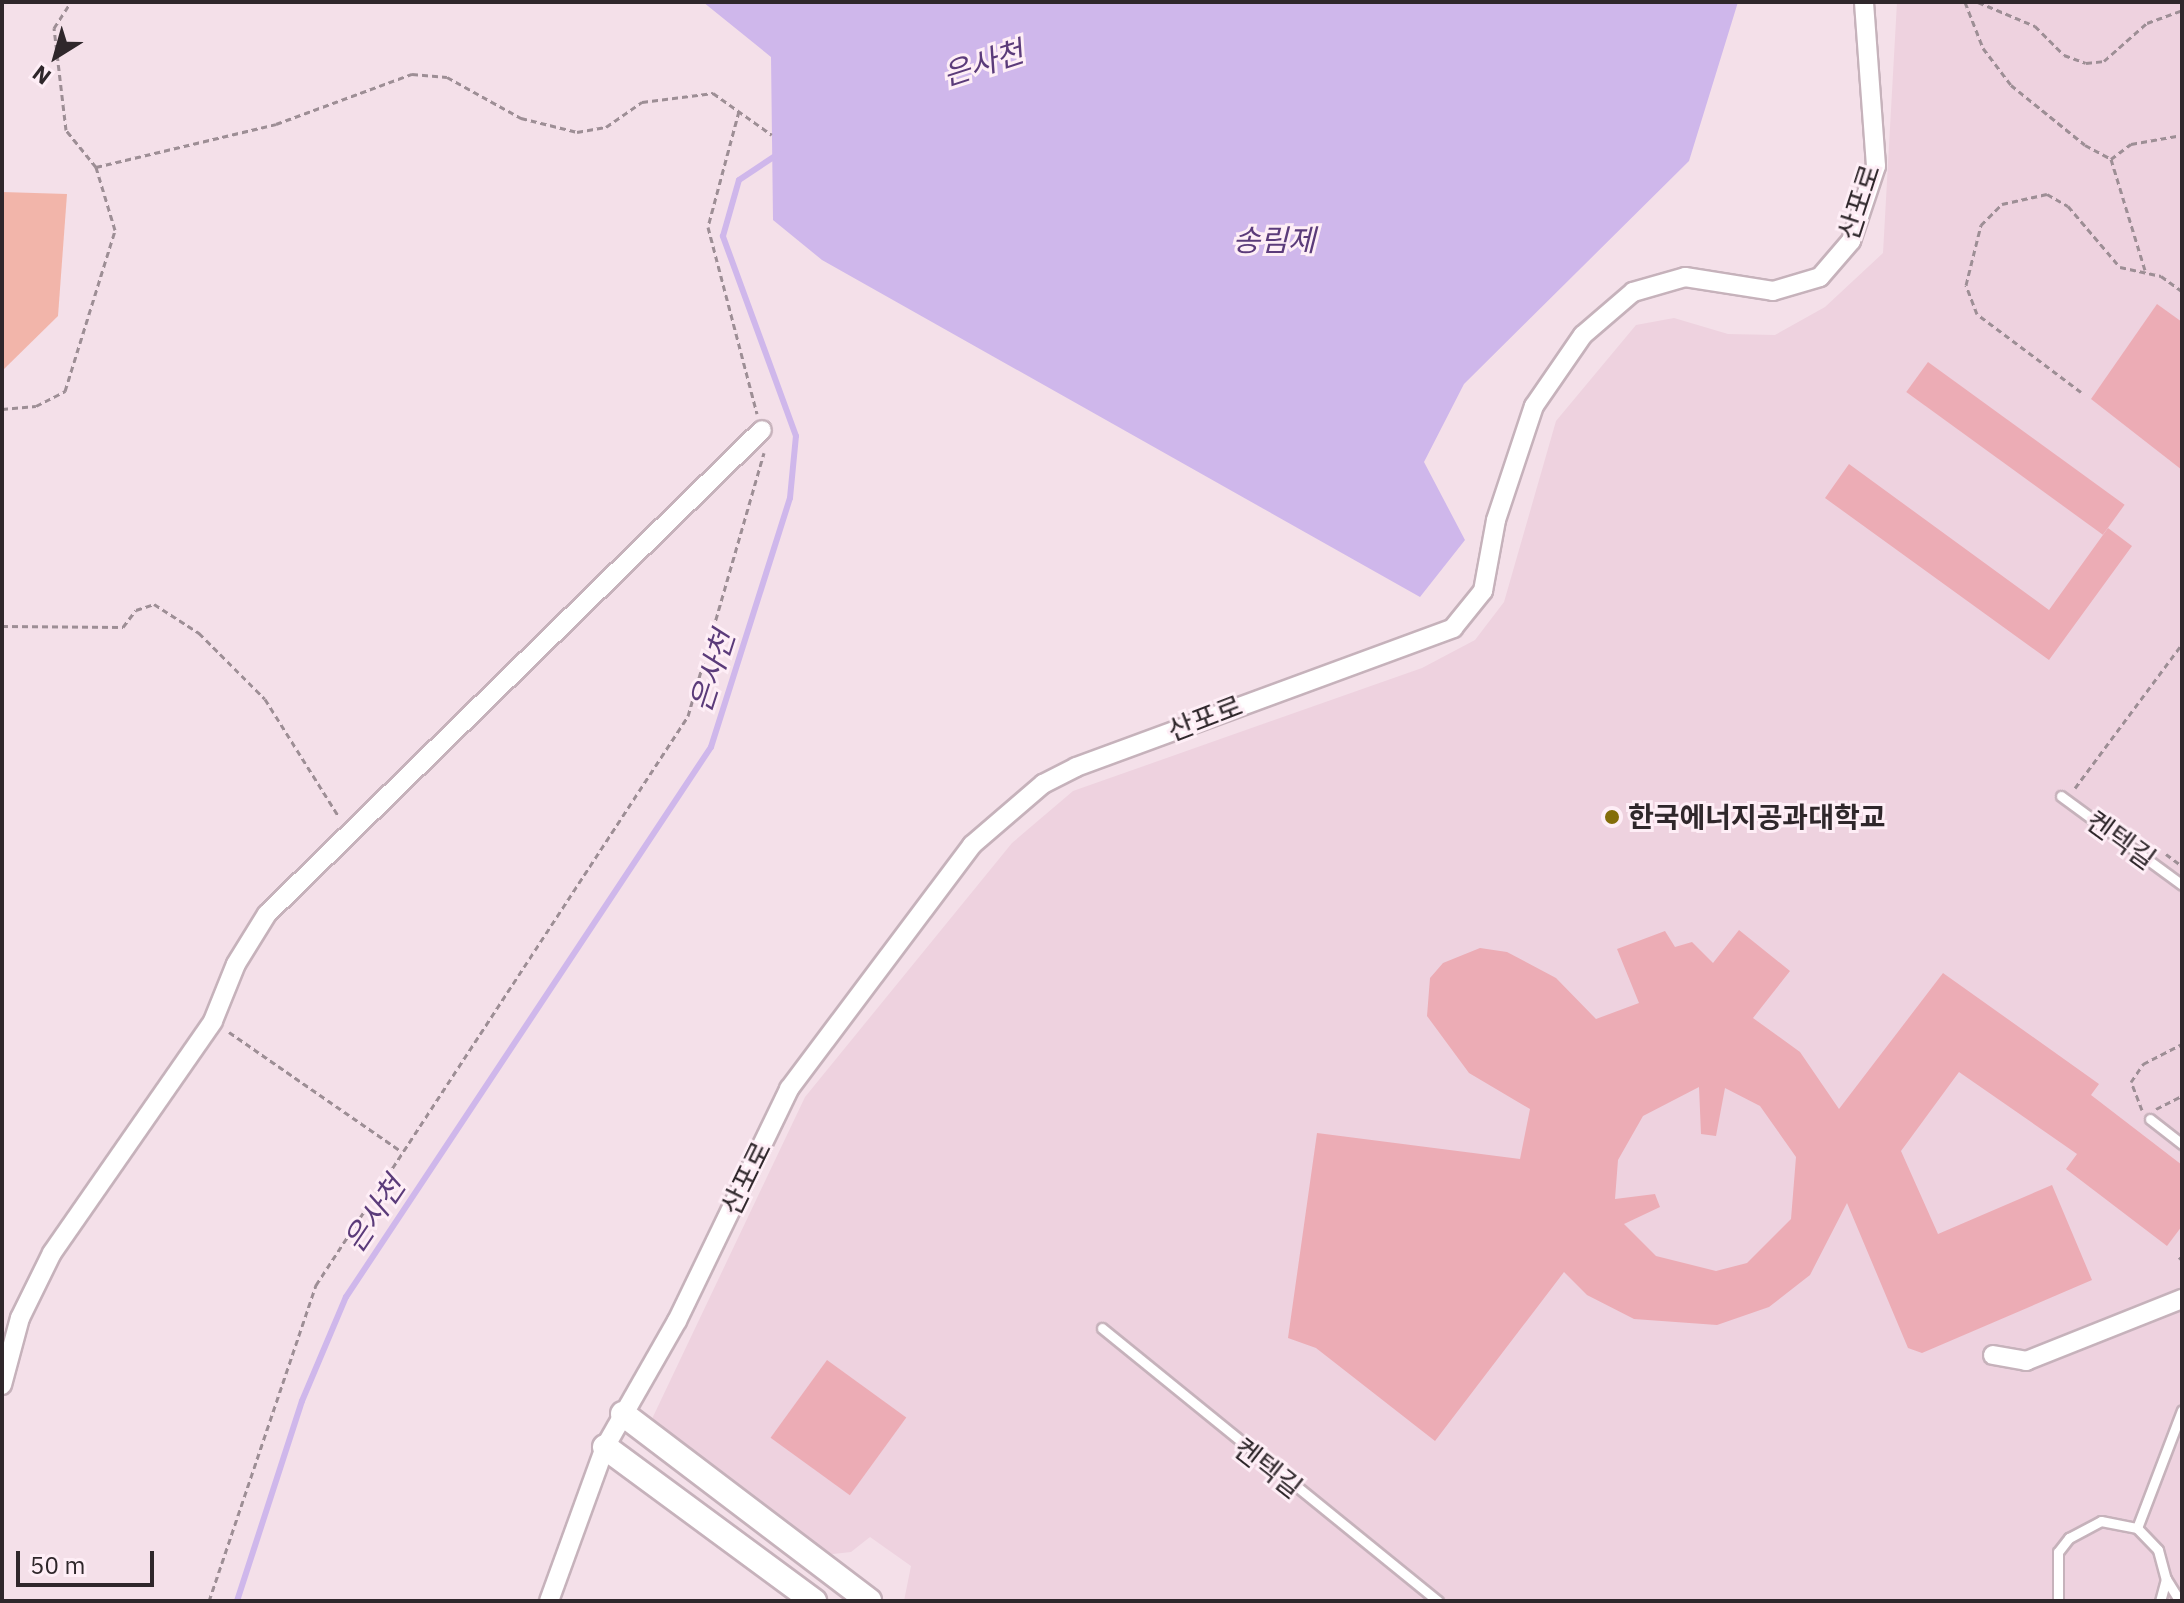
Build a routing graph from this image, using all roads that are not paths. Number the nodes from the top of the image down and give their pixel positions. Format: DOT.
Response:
graph roads {
  1 [pos="1864,2"];
  2 [pos="762,430"];
  3 [pos="2061,796"];
  4 [pos="2182,885"];
  5 [pos="2148,1116"];
  6 [pos="2182,1144"];
  7 [pos="2182,1299"];
  8 [pos="1102,1328"];
  9 [pos="7,1343"];
  10 [pos="1993,1355"];
  11 [pos="2,1385"];
  12 [pos="2182,1410"];
  13 [pos="623,1414"];
  14 [pos="605,1447"];
  15 [pos="2137,1528"];
  16 [pos="2166,1579"];
  17 [pos="549,1601"];
  18 [pos="814,1601"];
  19 [pos="869,1601"];
  20 [pos="1438,1601"];
  21 [pos="2058,1601"];
  22 [pos="2160,1601"];
  23 [pos="2180,1601"];
  1 -- 13 [label="street, 산포로"];
  2 -- 9 [label="street"];
  3 -- 4 [label="lane, 켄텍길"];
  5 -- 6 [label="lane"];
  7 -- 10 [label="street"];
  8 -- 20 [label="lane, 켄텍길"];
  9 -- 11 [label="street"];
  12 -- 15 [label="lane"];
  13 -- 14 [label="street, 산포로"];
  13 -- 19 [label="street"];
  14 -- 17 [label="street, 산포로"];
  14 -- 18 [label="street"];
  15 -- 16 [label="lane"];
  15 -- 21 [label="lane"];
  16 -- 22 [label="lane"];
  16 -- 23 [label="lane"];
}
